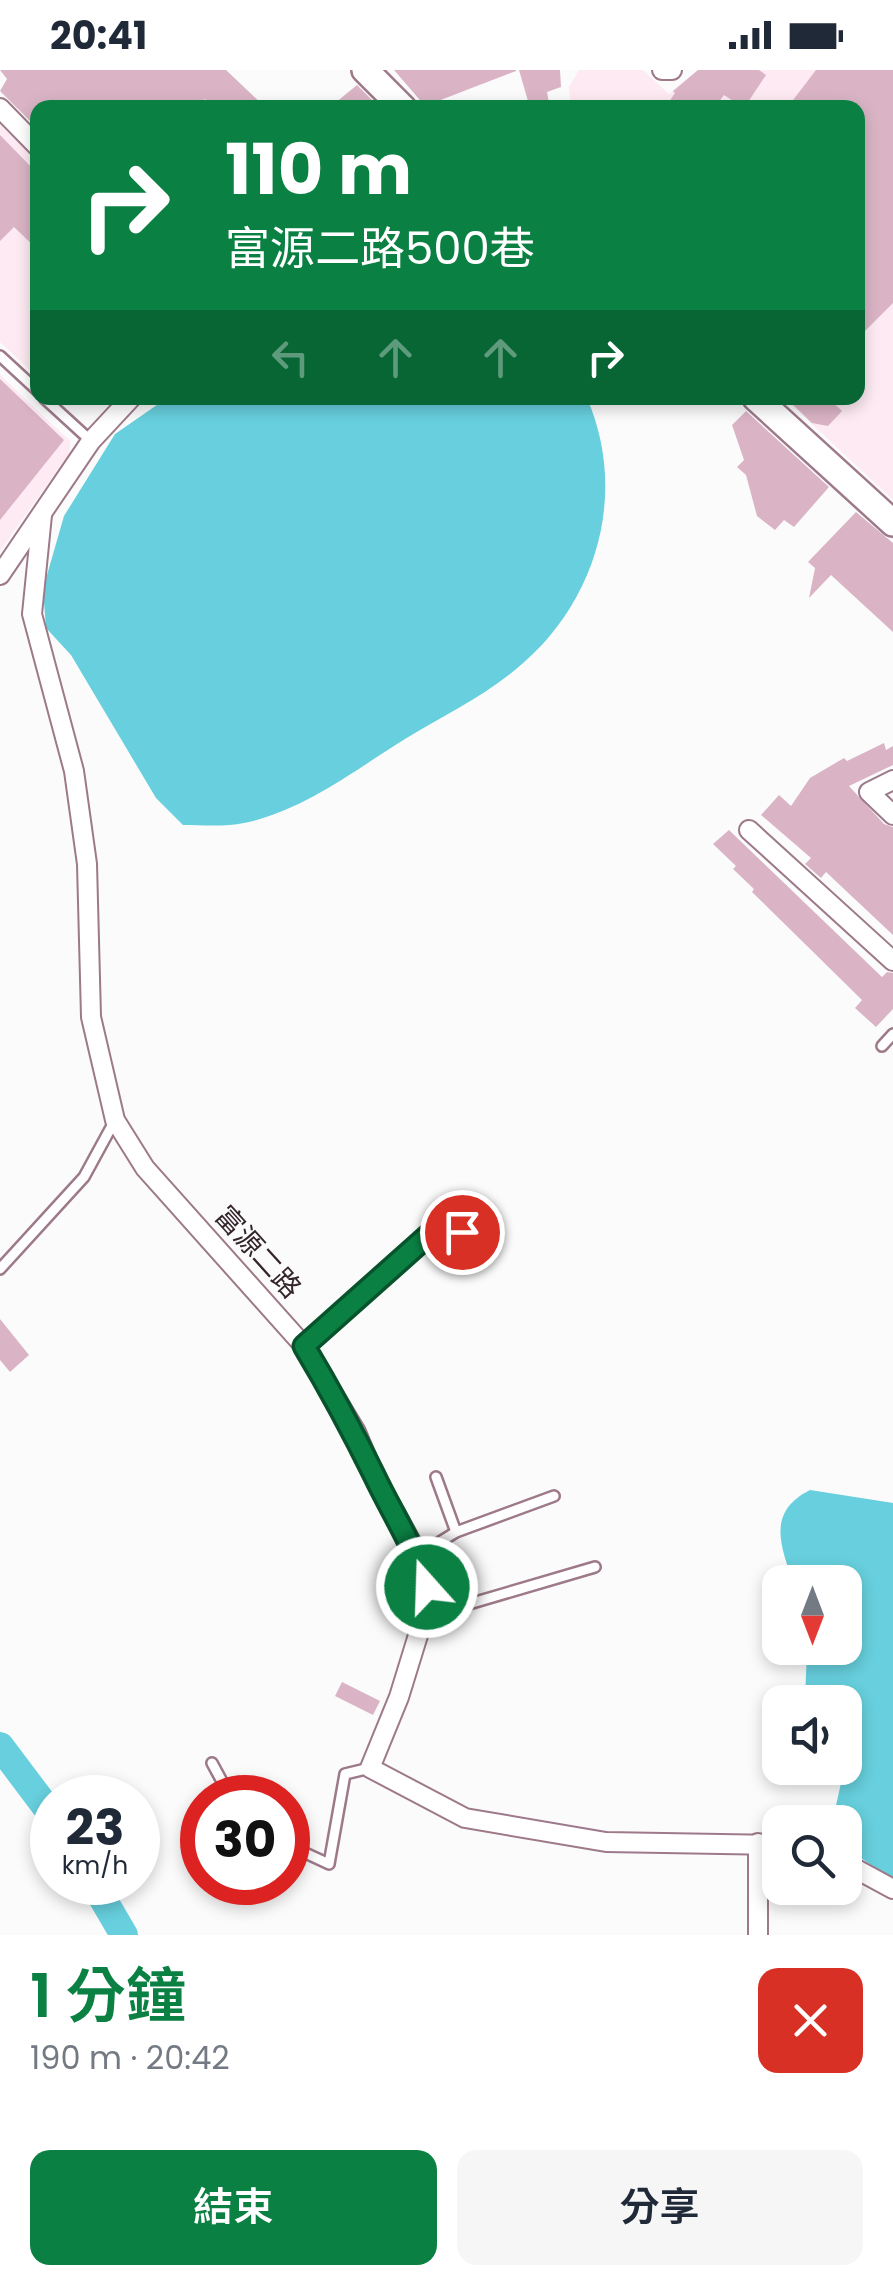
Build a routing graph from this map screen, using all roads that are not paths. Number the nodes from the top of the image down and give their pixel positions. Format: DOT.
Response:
graph roads {
  1 [pos="365,70"];
  2 [pos="662,70"];
  3 [pos="672,70"];
  4 [pos="395,100"];
  5 [pos="0,108"];
  6 [pos="30,139"];
  7 [pos="0,356"];
  8 [pos="30,384"];
  9 [pos="52,405"];
  10 [pos="124,405"];
  11 [pos="764,405"];
  12 [pos="91,441"];
  13 [pos="42,515"];
  14 [pos="893,522"];
  15 [pos="0,575"];
  16 [pos="893,780"];
  17 [pos="893,815"];
  18 [pos="749,830"];
  19 [pos="893,960"];
  20 [pos="893,1034"];
  21 [pos="882,1046"];
  22 [pos="115,1120"];
  23 [pos="492,1232"];
  24 [pos="0,1269"];
  25 [pos="304,1346"];
  26 [pos="436,1477"];
  27 [pos="554,1496"];
  28 [pos="456,1532"];
  29 [pos="435,1545"];
  30 [pos="414,1546"];
  31 [pos="595,1566"];
  32 [pos="212,1763"];
  33 [pos="370,1768"];
  34 [pos="219,1775"];
  35 [pos="758,1843"];
  36 [pos="762,1843"];
  37 [pos="310,1855"];
  38 [pos="862,1872"];
  39 [pos="893,1889"];
  40 [pos="758,1935"];
  1 -- 4 [label="street"];
  2 -- 3 [label="street"];
  5 -- 6 [label="street"];
  7 -- 8 [label="lane"];
  9 -- 12 [label="lane"];
  10 -- 12 [label="street"];
  11 -- 14 [label="street"];
  12 -- 13 [label="street"];
  13 -- 15 [label="street"];
  13 -- 22 [label="street, 富源二路"];
  16 -- 17 [label="street"];
  18 -- 19 [label="street"];
  20 -- 21 [label="lane"];
  22 -- 24 [label="lane"];
  22 -- 25 [label="street, 富源二路"];
  23 -- 25 [label="lane"];
  25 -- 30 [label="street, 富源二路"];
  26 -- 28 [label="lane"];
  27 -- 28 [label="lane"];
  28 -- 29 [label="lane"];
  29 -- 30 [label="lane"];
  29 -- 31 [label="lane"];
  30 -- 33 [label="street, 富源二路"];
  32 -- 34 [label="lane"];
  33 -- 35 [label="street"];
  33 -- 37 [label="lane"];
  35 -- 36 [label="street"];
  35 -- 40 [label="street"];
  38 -- 39 [label="street"];
}
